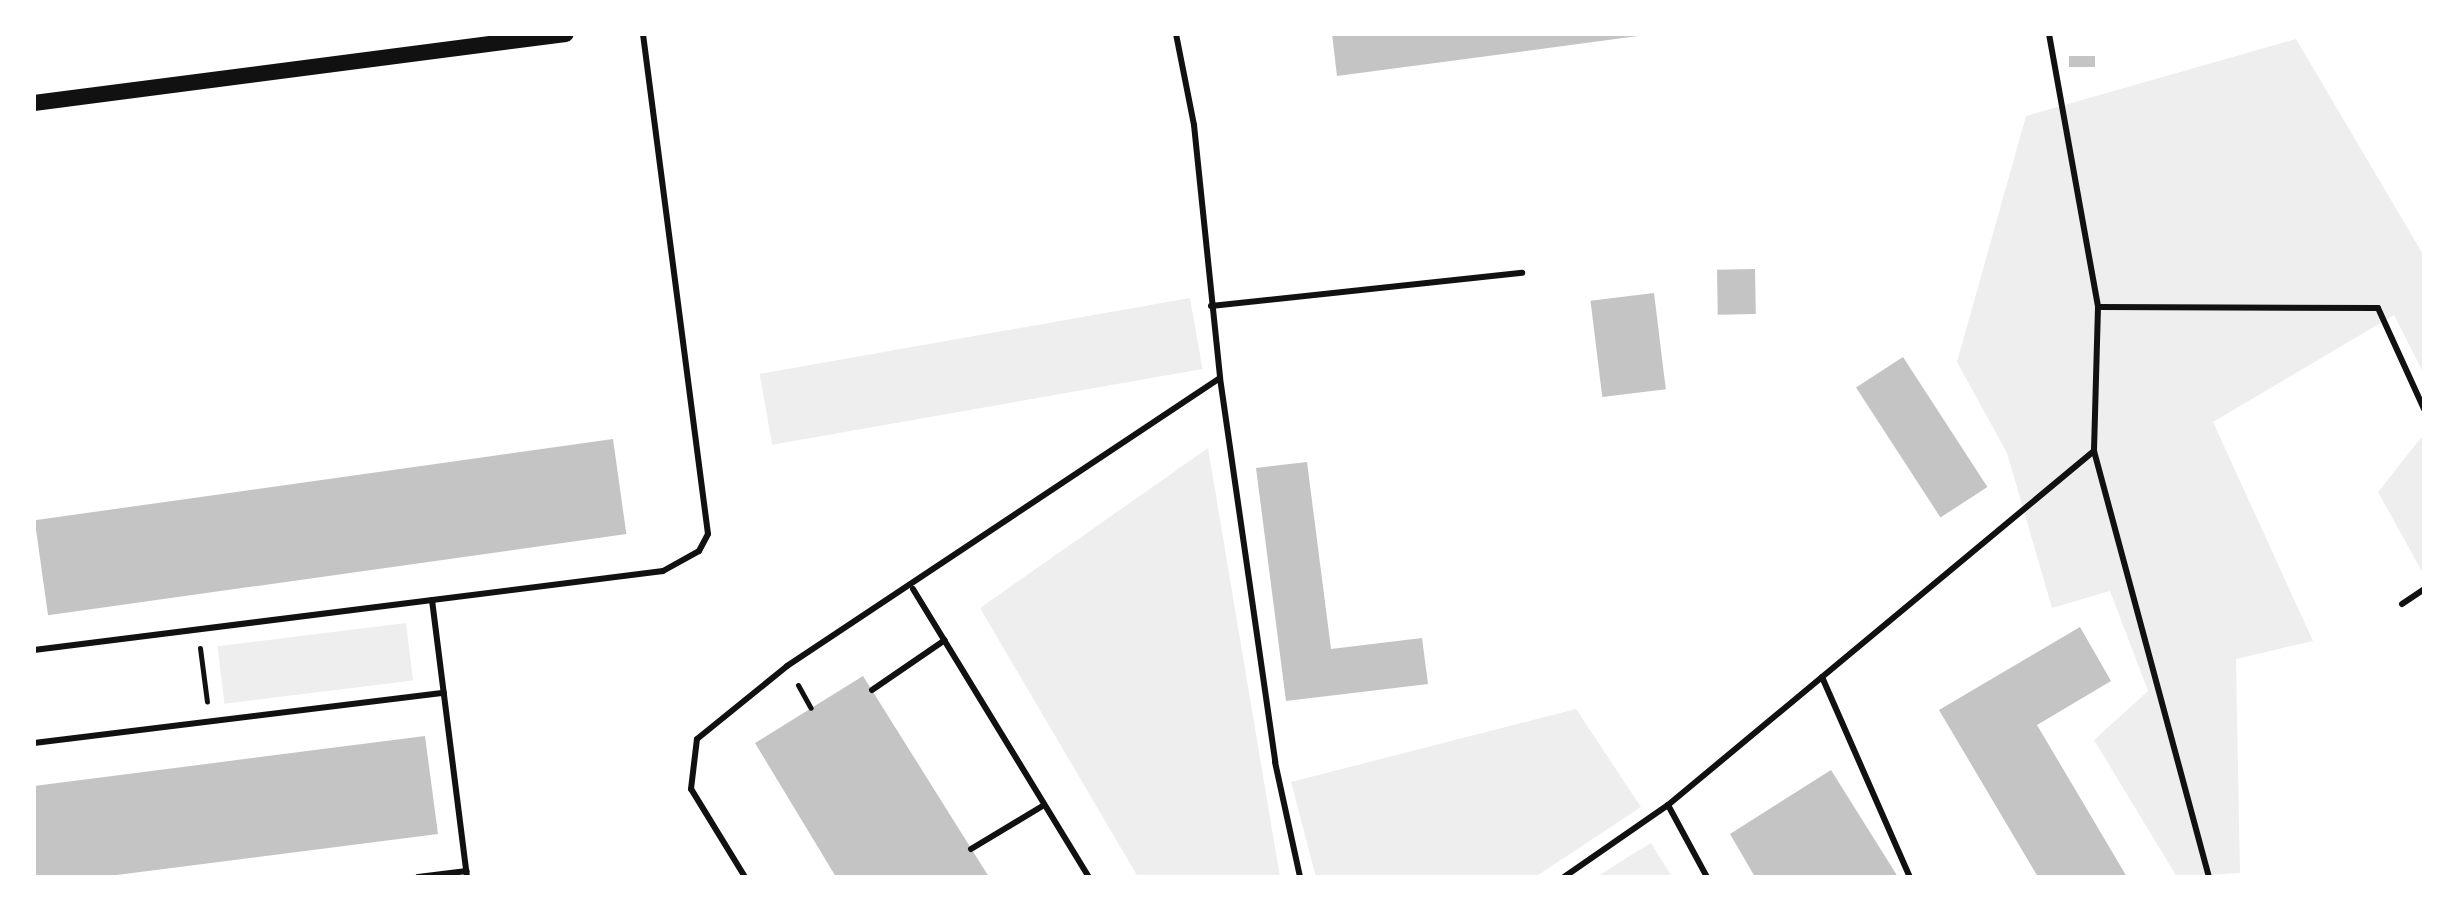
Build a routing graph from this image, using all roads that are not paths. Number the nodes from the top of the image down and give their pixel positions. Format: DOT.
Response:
graph roads {
  1 [pos="566,34"];
  2 [pos="643,34"];
  3 [pos="1176,34"];
  4 [pos="2049,34"];
  5 [pos="34,103"];
  6 [pos="1522,273"];
  7 [pos="1211,306"];
  8 [pos="2098,307"];
  9 [pos="1220,378"];
  10 [pos="2424,409"];
  11 [pos="2094,451"];
  12 [pos="913,589"];
  13 [pos="2424,589"];
  14 [pos="432,600"];
  15 [pos="2402,604"];
  16 [pos="945,640"];
  17 [pos="34,650"];
  18 [pos="1822,677"];
  19 [pos="872,690"];
  20 [pos="444,693"];
  21 [pos="34,743"];
  22 [pos="1668,805"];
  23 [pos="1041,807"];
  24 [pos="971,849"];
  25 [pos="467,874"];
  26 [pos="418,877"];
  27 [pos="745,877"];
  28 [pos="1089,877"];
  29 [pos="1300,877"];
  30 [pos="1564,877"];
  31 [pos="1707,877"];
  32 [pos="1910,877"];
  33 [pos="2209,877"];
  1 -- 5 [label="main road"];
  2 -- 14 [label="lane"];
  3 -- 7 [label="lane"];
  4 -- 8 [label="lane"];
  6 -- 7 [label="lane"];
  7 -- 9 [label="lane"];
  8 -- 10 [label="lane"];
  8 -- 11 [label="lane"];
  9 -- 12 [label="lane"];
  9 -- 29 [label="lane"];
  11 -- 18 [label="lane"];
  11 -- 33 [label="lane"];
  12 -- 16 [label="lane"];
  12 -- 27 [label="lane"];
  13 -- 15 [label="lane"];
  14 -- 17 [label="lane"];
  14 -- 20 [label="lane"];
  16 -- 19 [label="lane"];
  16 -- 23 [label="lane"];
  18 -- 22 [label="lane"];
  18 -- 32 [label="lane"];
  20 -- 21 [label="lane"];
  20 -- 25 [label="lane"];
  22 -- 30 [label="lane"];
  22 -- 31 [label="lane"];
  23 -- 24 [label="lane"];
  23 -- 28 [label="lane"];
  25 -- 26 [label="lane"];
}
